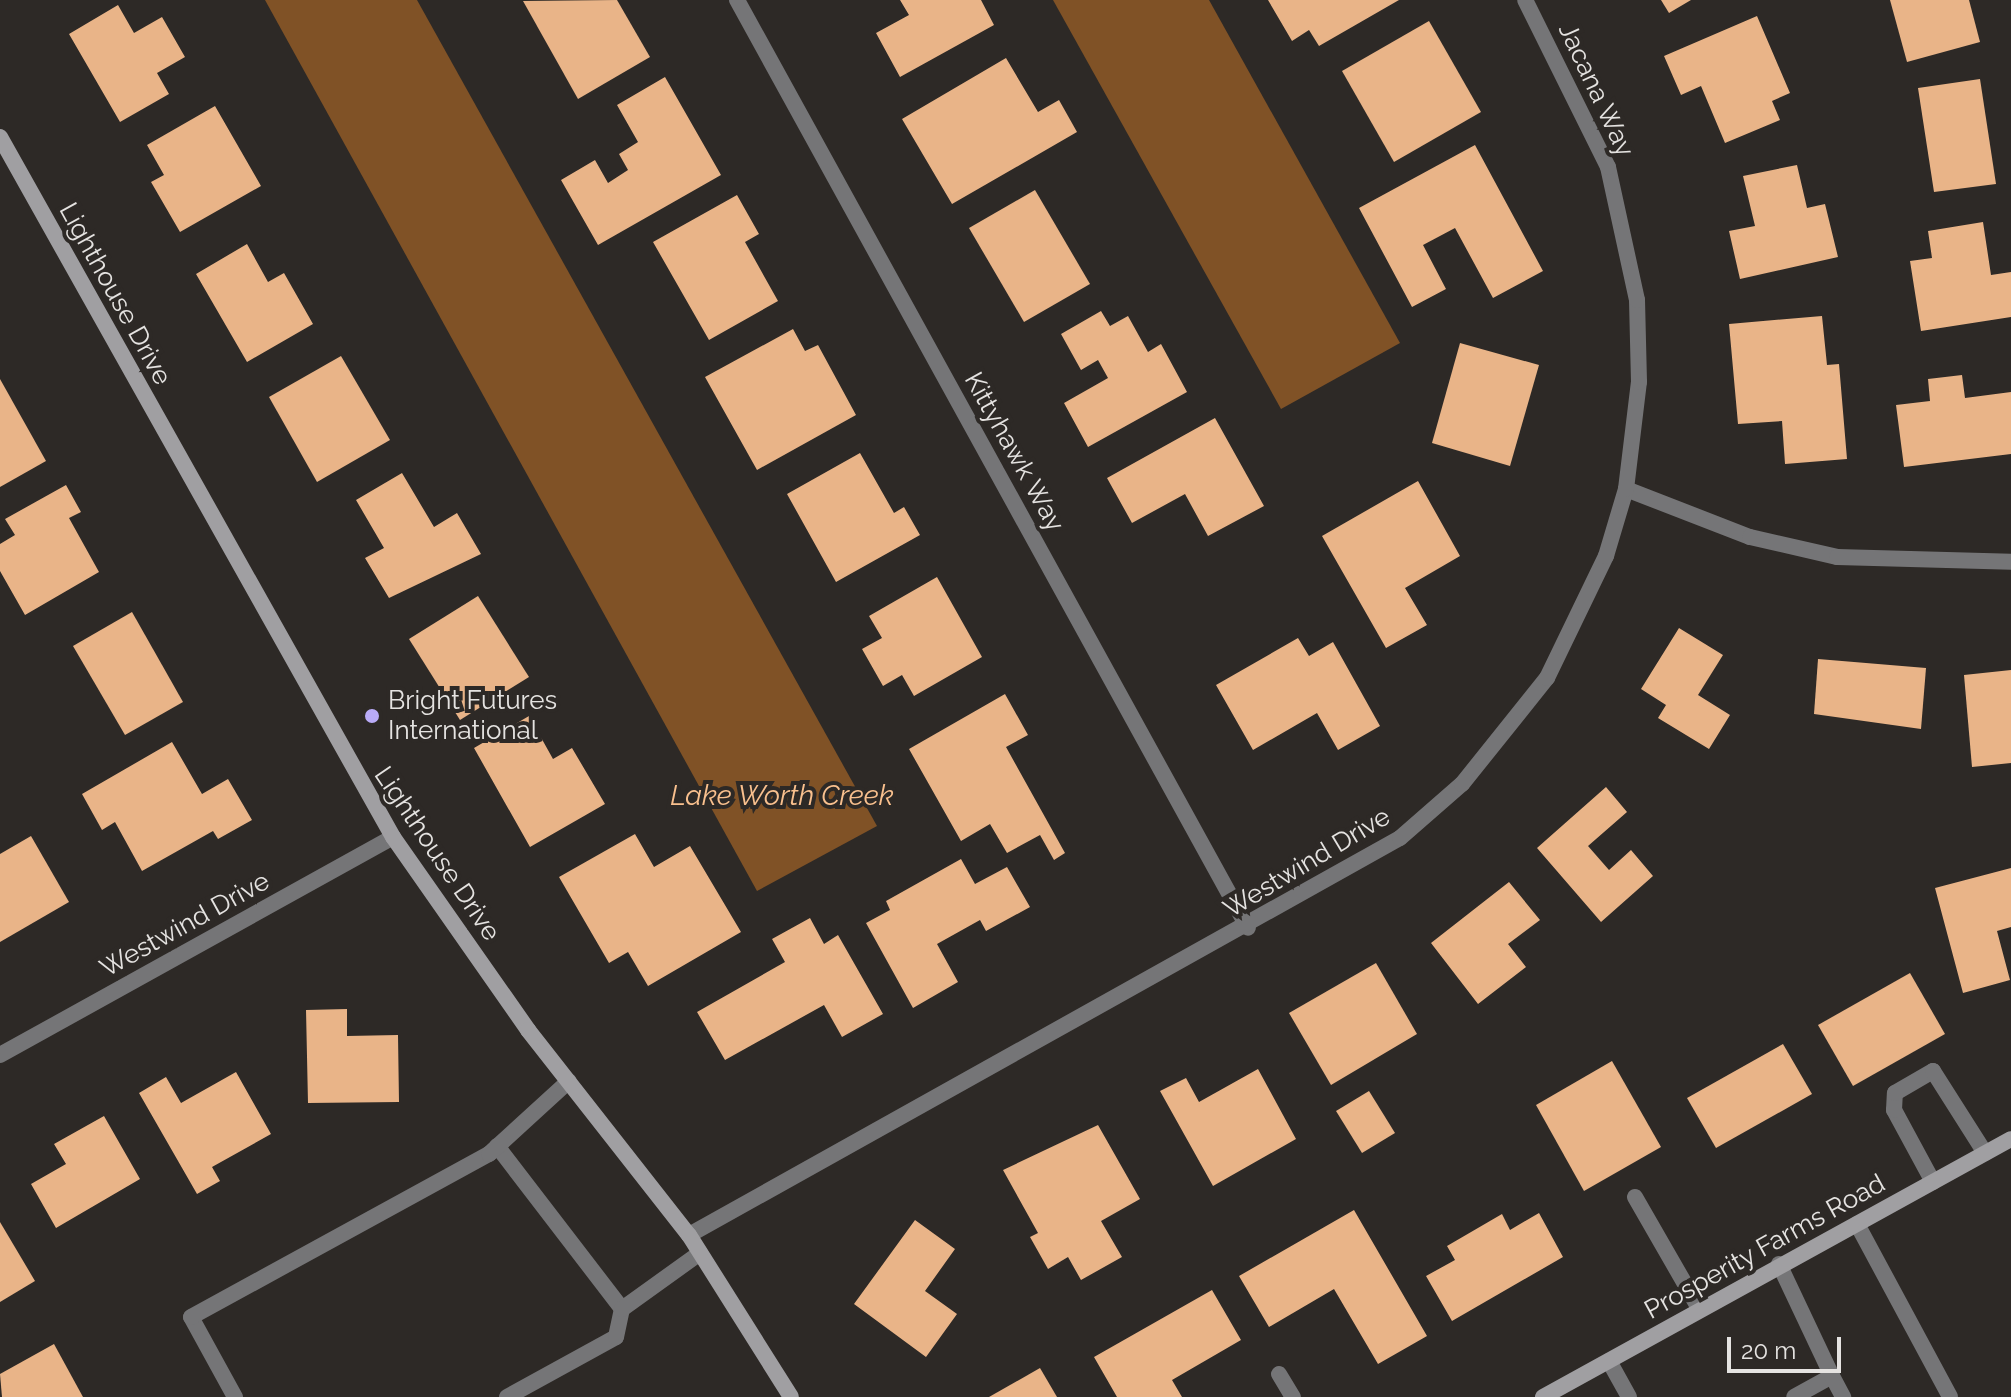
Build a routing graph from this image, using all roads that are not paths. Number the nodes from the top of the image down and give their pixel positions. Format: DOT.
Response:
graph roads {
  1 [pos="737,0"];
  2 [pos="1525,0"];
  3 [pos="0,137"];
  4 [pos="1626,489"];
  5 [pos="2011,562"];
  6 [pos="393,837"];
  7 [pos="1248,928"];
  8 [pos="0,1055"];
  9 [pos="569,1081"];
  10 [pos="2011,1139"];
  11 [pos="497,1146"];
  12 [pos="1985,1153"];
  13 [pos="1933,1182"];
  14 [pos="1635,1197"];
  15 [pos="1857,1224"];
  16 [pos="689,1235"];
  17 [pos="700,1253"];
  18 [pos="1779,1264"];
  19 [pos="622,1309"];
  20 [pos="1700,1310"];
  21 [pos="1609,1361"];
  22 [pos="1279,1374"];
  23 [pos="1832,1376"];
  24 [pos="235,1397"];
  25 [pos="507,1397"];
  26 [pos="791,1397"];
  27 [pos="1293,1397"];
  28 [pos="1543,1397"];
  29 [pos="1629,1397"];
  30 [pos="1794,1397"];
  31 [pos="1843,1397"];
  32 [pos="1950,1397"];
  1 -- 7 [label="street, Kittyhawk Way"];
  2 -- 4 [label="street, Jacana Way"];
  3 -- 6 [label="street, Lighthouse Drive"];
  4 -- 5 [label="street"];
  4 -- 7 [label="street, Westwind Drive"];
  6 -- 8 [label="street, Westwind Drive"];
  6 -- 9 [label="street, Lighthouse Drive"];
  7 -- 16 [label="street, Westwind Drive"];
  9 -- 11 [label="street"];
  9 -- 16 [label="street, Lighthouse Drive"];
  10 -- 12 [label="street, Prosperity Farms Road"];
  11 -- 19 [label="street"];
  11 -- 24 [label="street"];
  12 -- 13 [label="street, Prosperity Farms Road"];
  12 -- 13 [label="street"];
  13 -- 15 [label="street, Prosperity Farms Road"];
  14 -- 20 [label="street"];
  15 -- 18 [label="street, Prosperity Farms Road"];
  15 -- 32 [label="street"];
  16 -- 17 [label="street, Lighthouse Drive"];
  17 -- 19 [label="street"];
  17 -- 26 [label="street, Lighthouse Drive"];
  18 -- 20 [label="street, Prosperity Farms Road"];
  18 -- 23 [label="street"];
  19 -- 25 [label="street"];
  20 -- 21 [label="street, Prosperity Farms Road"];
  21 -- 28 [label="street, Prosperity Farms Road"];
  21 -- 29 [label="street"];
  22 -- 27 [label="street"];
  23 -- 30 [label="street"];
  23 -- 31 [label="street"];
}
